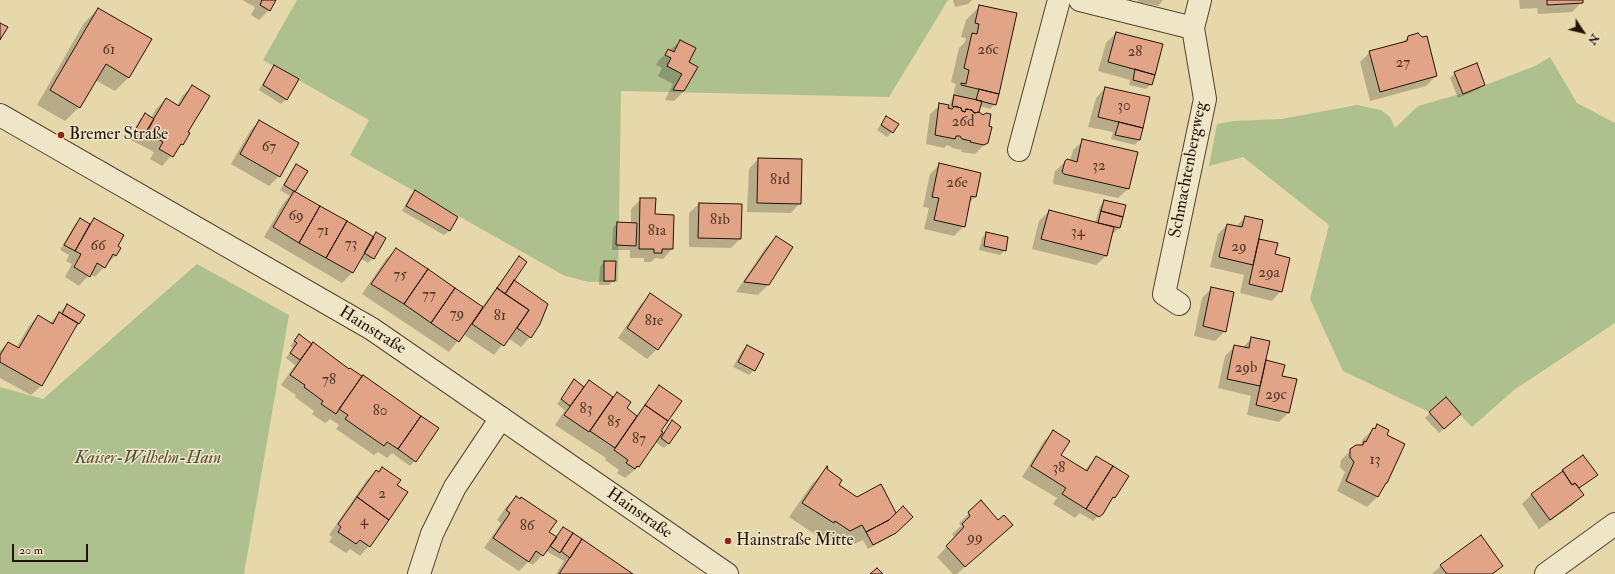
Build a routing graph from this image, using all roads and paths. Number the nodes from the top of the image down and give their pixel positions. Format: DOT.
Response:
graph roads {
  1 [pos="1059,0"];
  2 [pos="1080,0"];
  3 [pos="1200,0"];
  4 [pos="1193,28"];
  5 [pos="0,115"];
  6 [pos="1019,150"];
  7 [pos="1179,304"];
  8 [pos="501,418"];
  9 [pos="1615,524"];
  10 [pos="419,574"];
  11 [pos="727,574"];
  12 [pos="1546,574"];
  1 -- 6 [label="street"];
  2 -- 4 [label="street"];
  3 -- 4 [label="street, Schmachtenbergweg"];
  4 -- 7 [label="street, Schmachtenbergweg"];
  5 -- 8 [label="street, Hainstraße"];
  8 -- 10 [label="street"];
  8 -- 11 [label="street, Hainstraße"];
  9 -- 12 [label="street"];
}
